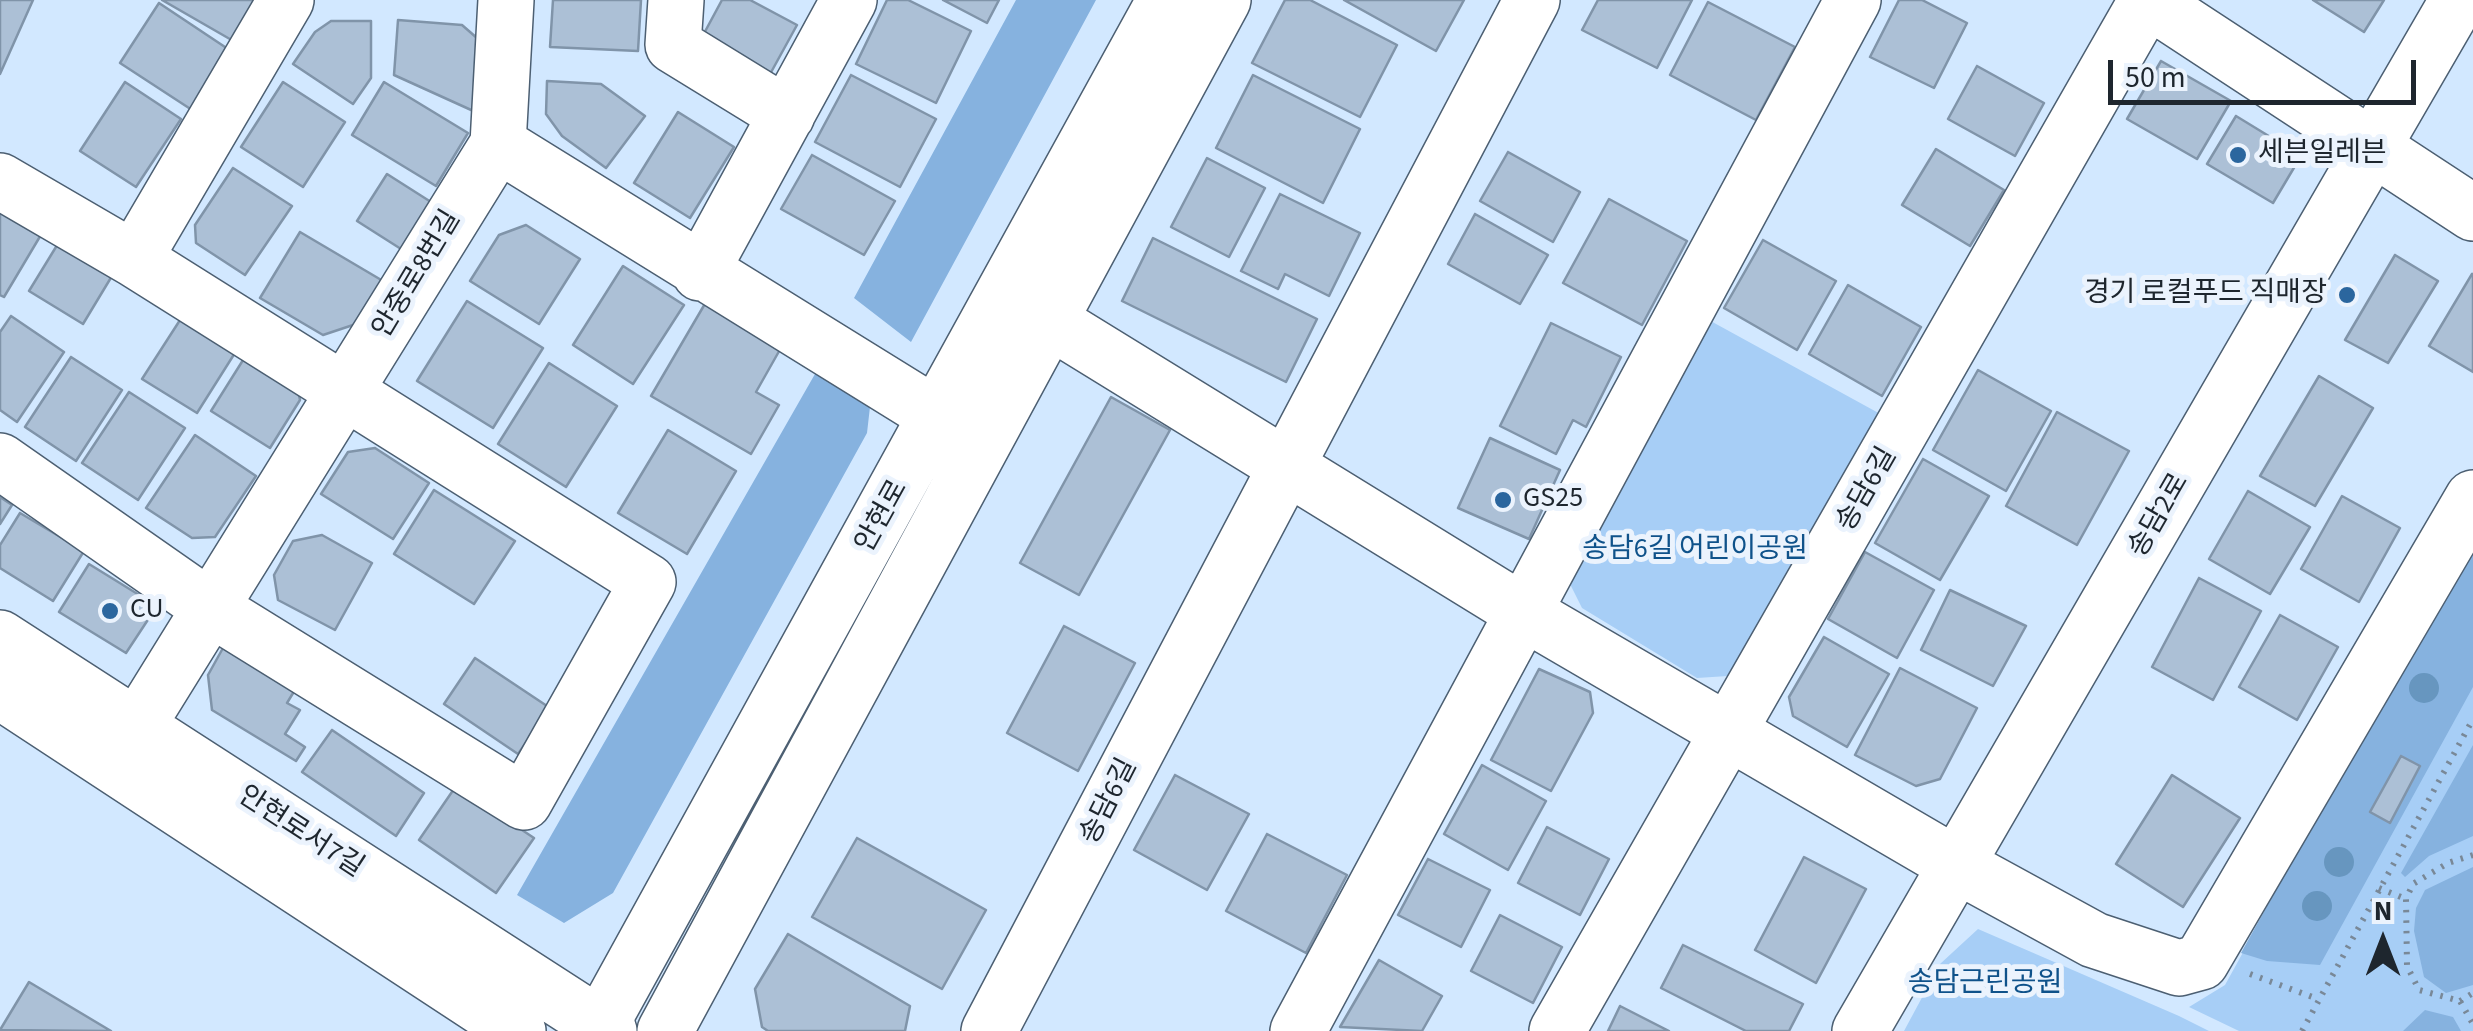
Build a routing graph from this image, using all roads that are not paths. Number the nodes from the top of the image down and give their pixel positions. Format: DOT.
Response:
graph roads {
  1 [pos="286,0"];
  2 [pos="506,0"];
  3 [pos="676,0"];
  4 [pos="850,0"];
  5 [pos="1164,0"];
  6 [pos="1223,0"];
  7 [pos="1532,0"];
  8 [pos="1853,0"];
  9 [pos="2148,0"];
  10 [pos="2458,0"];
  11 [pos="787,115"];
  12 [pos="498,144"];
  13 [pos="2375,149"];
  14 [pos="0,180"];
  15 [pos="2473,212"];
  16 [pos="134,259"];
  17 [pos="700,273"];
  18 [pos="1047,319"];
  19 [pos="347,392"];
  20 [pos="938,417"];
  21 [pos="984,446"];
  22 [pos="0,461"];
  23 [pos="1283,466"];
  24 [pos="2473,498"];
  25 [pos="212,609"];
  26 [pos="1522,612"];
  27 [pos="0,638"];
  28 [pos="0,691"];
  29 [pos="136,728"];
  30 [pos="1729,734"];
  31 [pos="1955,864"];
  32 [pos="1000,1028"];
  33 [pos="602,1029"];
  34 [pos="518,1031"];
  35 [pos="666,1031"];
  36 [pos="1298,1031"];
  37 [pos="1557,1031"];
  38 [pos="1860,1031"];
  1 -- 16 [label="street"];
  2 -- 12 [label="street"];
  3 -- 11 [label="street"];
  4 -- 11 [label="street"];
  5 -- 20 [label="street, 안현로"];
  6 -- 18 [label="street, 안현로"];
  7 -- 23 [label="street, 송담6길"];
  8 -- 26 [label="street"];
  9 -- 13 [label="street, 송담6길"];
  9 -- 30 [label="street, 송담6길"];
  10 -- 13 [label="street, 송담2로"];
  11 -- 17 [label="street"];
  12 -- 17 [label="street"];
  12 -- 19 [label="street, 안중로8번길"];
  13 -- 15 [label="street, 송담6길"];
  13 -- 31 [label="street, 송담2로"];
  14 -- 16 [label="street"];
  16 -- 19 [label="street"];
  17 -- 20 [label="street"];
  18 -- 21 [label="street, 안현로"];
  18 -- 23 [label="street"];
  19 -- 25 [label="street, 안중로8번길"];
  19 -- 25 [label="street"];
  20 -- 21 [label="street"];
  20 -- 33 [label="street, 안현로"];
  21 -- 35 [label="street, 안현로"];
  22 -- 25 [label="street"];
  23 -- 26 [label="street"];
  23 -- 32 [label="street, 송담6길"];
  24 -- 31 [label="street"];
  25 -- 29 [label="street, 안중로8번길"];
  26 -- 30 [label="street"];
  26 -- 36 [label="street"];
  27 -- 29 [label="street, 안현로서7길"];
  28 -- 34 [label="street, 안현로서7길"];
  29 -- 33 [label="street, 안현로서7길"];
  30 -- 31 [label="street"];
  30 -- 37 [label="street, 송담6길"];
  31 -- 38 [label="street, 송담2로"];
}
